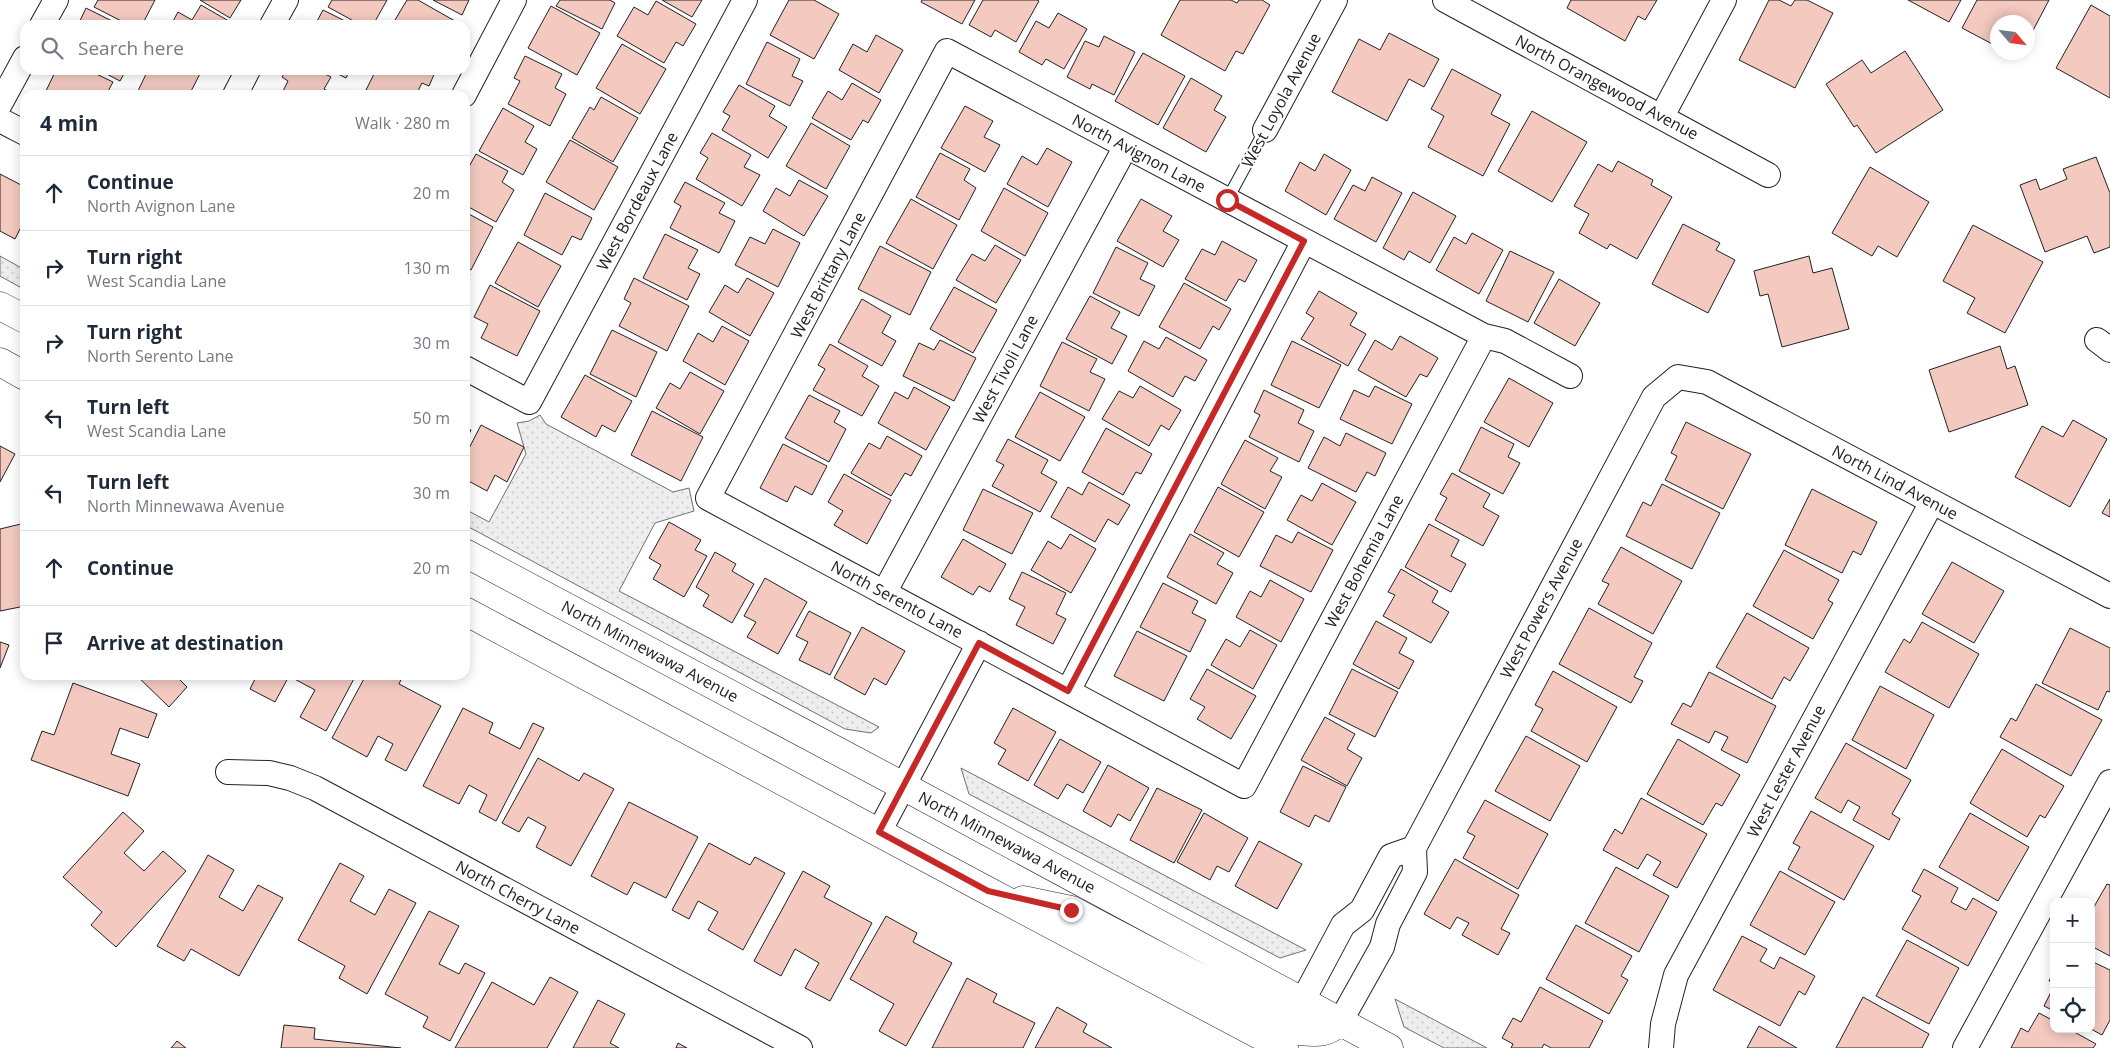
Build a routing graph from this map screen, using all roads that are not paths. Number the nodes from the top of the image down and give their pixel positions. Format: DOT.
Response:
graph roads {
  1 [pos="56,0"];
  2 [pos="286,0"];
  3 [pos="514,0"];
  4 [pos="745,0"];
  5 [pos="1335,0"];
  6 [pos="1445,0"];
  7 [pos="1724,0"];
  8 [pos="45,20"];
  9 [pos="275,20"];
  10 [pos="947,51"];
  11 [pos="20,67"];
  12 [pos="245,75"];
  13 [pos="238,90"];
  14 [pos="467,90"];
  15 [pos="0,104"];
  16 [pos="1662,116"];
  17 [pos="0,120"];
  18 [pos="20,130"];
  19 [pos="1265,130"];
  20 [pos="1126,146"];
  21 [pos="1768,175"];
  22 [pos="1227,200"];
  23 [pos="1304,241"];
  24 [pos="0,306"];
  25 [pos="20,316"];
  26 [pos="1484,336"];
  27 [pos="0,362"];
  28 [pos="470,371"];
  29 [pos="20,373"];
  30 [pos="1570,376"];
  31 [pos="1678,377"];
  32 [pos="708,498"];
  33 [pos="1932,502"];
  34 [pos="470,556"];
  35 [pos="884,593"];
  36 [pos="2110,596"];
  37 [pos="470,614"];
  38 [pos="979,643"];
  39 [pos="1068,691"];
  40 [pos="228,772"];
  41 [pos="2110,782"];
  42 [pos="903,786"];
  43 [pos="1244,786"];
  44 [pos="879,832"];
  45 [pos="1414,848"];
  46 [pos="988,891"];
  47 [pos="1362,910"];
  48 [pos="1388,924"];
  49 [pos="1302,1002"];
  50 [pos="1340,1022"];
  51 [pos="800,1048"];
  52 [pos="1284,1048"];
  53 [pos="1389,1048"];
  54 [pos="1661,1048"];
  55 [pos="1965,1048"];
  1 -- 8 [label="street"];
  2 -- 9 [label="street"];
  3 -- 14 [label="street"];
  4 -- 28 [label="street, West Bordeaux Lane"];
  5 -- 19 [label="street, West Loyola Avenue"];
  6 -- 16 [label="street, North Orangewood Avenue"];
  7 -- 16 [label="street"];
  10 -- 20 [label="street, North Avignon Lane"];
  10 -- 32 [label="street, West Brittany Lane"];
  11 -- 15 [label="street"];
  12 -- 13 [label="street"];
  16 -- 21 [label="street, North Orangewood Avenue"];
  17 -- 18 [label="street"];
  19 -- 22 [label="lane, West Loyola Avenue"];
  20 -- 22 [label="street, North Avignon Lane"];
  20 -- 35 [label="street, West Tivoli Lane"];
  22 -- 23 [label="street, North Avignon Lane"];
  23 -- 26 [label="street, North Avignon Lane"];
  23 -- 39 [label="street"];
  24 -- 25 [label="main road"];
  26 -- 30 [label="street, North Avignon Lane"];
  26 -- 43 [label="street, West Bohemia Lane"];
  27 -- 29 [label="main road"];
  31 -- 33 [label="street, North Lind Avenue"];
  31 -- 45 [label="street, West Powers Avenue"];
  32 -- 35 [label="street, North Serento Lane"];
  33 -- 36 [label="street, North Lind Avenue"];
  33 -- 54 [label="street, West Lester Avenue"];
  34 -- 42 [label="main road, North Minnewawa Avenue"];
  35 -- 38 [label="street, North Serento Lane"];
  37 -- 44 [label="main road"];
  38 -- 39 [label="street, North Serento Lane"];
  38 -- 42 [label="street"];
  39 -- 43 [label="street, North Serento Lane"];
  40 -- 51 [label="street, North Cherry Lane"];
  41 -- 55 [label="street"];
  42 -- 44 [label="street"];
  42 -- 49 [label="main road, North Minnewawa Avenue"];
  44 -- 46 [label="main road"];
  45 -- 47 [label="street"];
  45 -- 48 [label="street, West Powers Avenue"];
  46 -- 50 [label="main road"];
  46 -- 52 [label="main road"];
  47 -- 48 [label="street"];
  47 -- 49 [label="street"];
  48 -- 50 [label="street, West Powers Avenue"];
  49 -- 50 [label="main road, North Minnewawa Avenue"];
  50 -- 53 [label="main road, North Minnewawa Avenue"];
}
